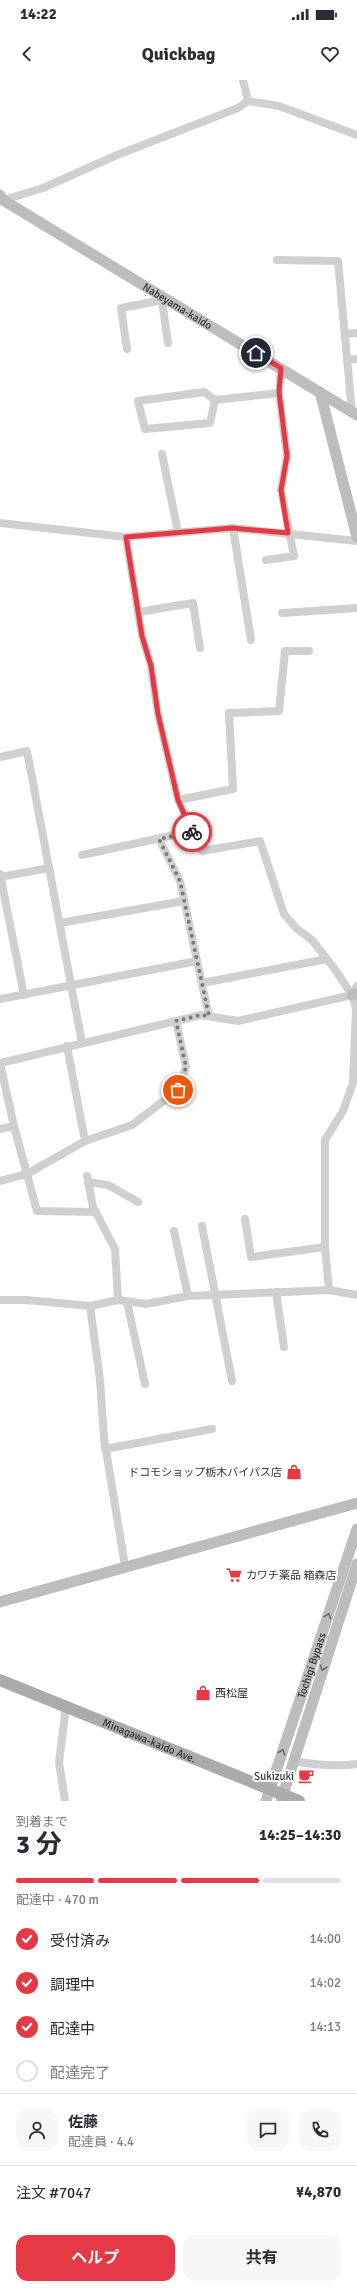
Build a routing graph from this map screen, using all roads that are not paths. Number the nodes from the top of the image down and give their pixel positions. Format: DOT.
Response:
graph roads {
  1 [pos="243,80"];
  2 [pos="248,101"];
  3 [pos="357,135"];
  4 [pos="1,199"];
  5 [pos="278,260"];
  6 [pos="165,300"];
  7 [pos="357,333"];
  8 [pos="345,334"];
  9 [pos="168,343"];
  10 [pos="127,349"];
  11 [pos="357,359"];
  12 [pos="347,360"];
  13 [pos="281,368"];
  14 [pos="279,392"];
  15 [pos="320,392"];
  16 [pos="215,400"];
  17 [pos="355,414"];
  18 [pos="162,454"];
  19 [pos="0,523"];
  20 [pos="232,528"];
  21 [pos="178,532"];
  22 [pos="288,533"];
  23 [pos="126,537"];
  24 [pos="357,537"];
  25 [pos="357,541"];
  26 [pos="266,560"];
  27 [pos="357,608"];
  28 [pos="138,612"];
  29 [pos="282,612"];
  30 [pos="251,640"];
  31 [pos="200,648"];
  32 [pos="309,651"];
  33 [pos="0,757"];
  34 [pos="178,800"];
  35 [pos="193,831"];
  36 [pos="159,839"];
  37 [pos="82,855"];
  38 [pos="49,868"];
  39 [pos="0,876"];
  40 [pos="184,901"];
  41 [pos="60,923"];
  42 [pos="327,959"];
  43 [pos="197,961"];
  44 [pos="202,983"];
  45 [pos="71,985"];
  46 [pos="355,992"];
  47 [pos="24,995"];
  48 [pos="0,1000"];
  49 [pos="209,1016"];
  50 [pos="176,1021"];
  51 [pos="82,1043"];
  52 [pos="67,1046"];
  53 [pos="0,1063"];
  54 [pos="14,1126"];
  55 [pos="0,1129"];
  56 [pos="84,1141"];
  57 [pos="27,1174"];
  58 [pos="0,1181"];
  59 [pos="138,1202"];
  60 [pos="96,1212"];
  61 [pos="245,1219"];
  62 [pos="202,1226"];
  63 [pos="174,1231"];
  64 [pos="325,1247"];
  65 [pos="329,1290"];
  66 [pos="276,1292"];
  67 [pos="357,1295"];
  68 [pos="188,1296"];
  69 [pos="215,1296"];
  70 [pos="0,1300"];
  71 [pos="118,1300"];
  72 [pos="127,1302"];
  73 [pos="90,1306"];
  74 [pos="284,1347"];
  75 [pos="232,1381"];
  76 [pos="145,1384"];
  77 [pos="212,1429"];
  78 [pos="105,1449"];
  79 [pos="357,1503"];
  80 [pos="357,1529"];
  81 [pos="357,1564"];
  82 [pos="125,1566"];
  83 [pos="0,1602"];
  84 [pos="0,1680"];
  85 [pos="66,1707"];
  86 [pos="294,1761"];
  87 [pos="357,1764"];
  88 [pos="268,1795"];
  89 [pos="282,1798"];
  90 [pos="65,1801"];
  91 [pos="299,1801"];
  1 -- 2 [label="street"];
  2 -- 3 [label="street"];
  2 -- 4 [label="street"];
  4 -- 6 [label="street, Nabeyama-kaido"];
  5 -- 8 [label="street"];
  6 -- 9 [label="street"];
  6 -- 10 [label="street"];
  6 -- 13 [label="street, Nabeyama-kaido"];
  7 -- 8 [label="street"];
  8 -- 12 [label="street"];
  11 -- 12 [label="street"];
  12 -- 17 [label="street"];
  13 -- 14 [label="street"];
  13 -- 15 [label="street, Nabeyama-kaido"];
  14 -- 16 [label="street"];
  14 -- 22 [label="street"];
  15 -- 17 [label="street, Nabeyama-kaido"];
  15 -- 24 [label="street"];
  16 -- 16 [label="street"];
  18 -- 21 [label="street"];
  19 -- 23 [label="street"];
  20 -- 21 [label="street"];
  20 -- 22 [label="street"];
  20 -- 30 [label="street"];
  21 -- 23 [label="street"];
  22 -- 25 [label="street"];
  22 -- 26 [label="street"];
  23 -- 28 [label="street"];
  27 -- 29 [label="street"];
  28 -- 31 [label="street"];
  28 -- 34 [label="street"];
  32 -- 34 [label="street"];
  33 -- 38 [label="street"];
  34 -- 35 [label="street"];
  35 -- 36 [label="street"];
  35 -- 42 [label="street"];
  36 -- 37 [label="street"];
  36 -- 40 [label="street"];
  38 -- 39 [label="street"];
  38 -- 41 [label="street"];
  39 -- 47 [label="street"];
  40 -- 41 [label="street"];
  40 -- 43 [label="street"];
  41 -- 45 [label="street"];
  42 -- 44 [label="street"];
  42 -- 46 [label="street"];
  43 -- 44 [label="street"];
  43 -- 45 [label="street"];
  44 -- 49 [label="street"];
  45 -- 47 [label="street"];
  45 -- 51 [label="street"];
  46 -- 49 [label="street"];
  46 -- 64 [label="street"];
  47 -- 48 [label="street"];
  49 -- 50 [label="street"];
  50 -- 51 [label="street"];
  50 -- 56 [label="street"];
  51 -- 52 [label="street"];
  52 -- 53 [label="street"];
  52 -- 56 [label="street"];
  53 -- 54 [label="street"];
  54 -- 55 [label="street"];
  54 -- 57 [label="street"];
  56 -- 57 [label="street"];
  57 -- 58 [label="street"];
  57 -- 60 [label="street"];
  59 -- 60 [label="street"];
  60 -- 71 [label="street"];
  61 -- 64 [label="street"];
  62 -- 69 [label="street"];
  63 -- 68 [label="street"];
  64 -- 65 [label="street"];
  65 -- 66 [label="street"];
  65 -- 67 [label="street"];
  66 -- 69 [label="street"];
  66 -- 74 [label="street"];
  68 -- 69 [label="street"];
  68 -- 72 [label="street"];
  69 -- 75 [label="street"];
  70 -- 73 [label="street"];
  71 -- 72 [label="street"];
  71 -- 73 [label="street"];
  72 -- 76 [label="street"];
  73 -- 78 [label="street"];
  77 -- 78 [label="street"];
  78 -- 82 [label="street"];
  79 -- 82 [label="street"];
  88 -- 80 [label="street, Tochigi Bypass, one-way"];
  81 -- 86 [label="street, Tochigi Bypass, one-way"];
  82 -- 83 [label="street"];
  84 -- 85 [label="main road, Minagawa-kaido Ave."];
  85 -- 88 [label="main road, Minagawa-kaido Ave."];
  85 -- 90 [label="street"];
  86 -- 87 [label="street"];
  86 -- 89 [label="street, Tochigi Bypass"];
  88 -- 89 [label="main road, Minagawa-kaido Ave."];
  89 -- 91 [label="main road, Minagawa-kaido Ave."];
}
